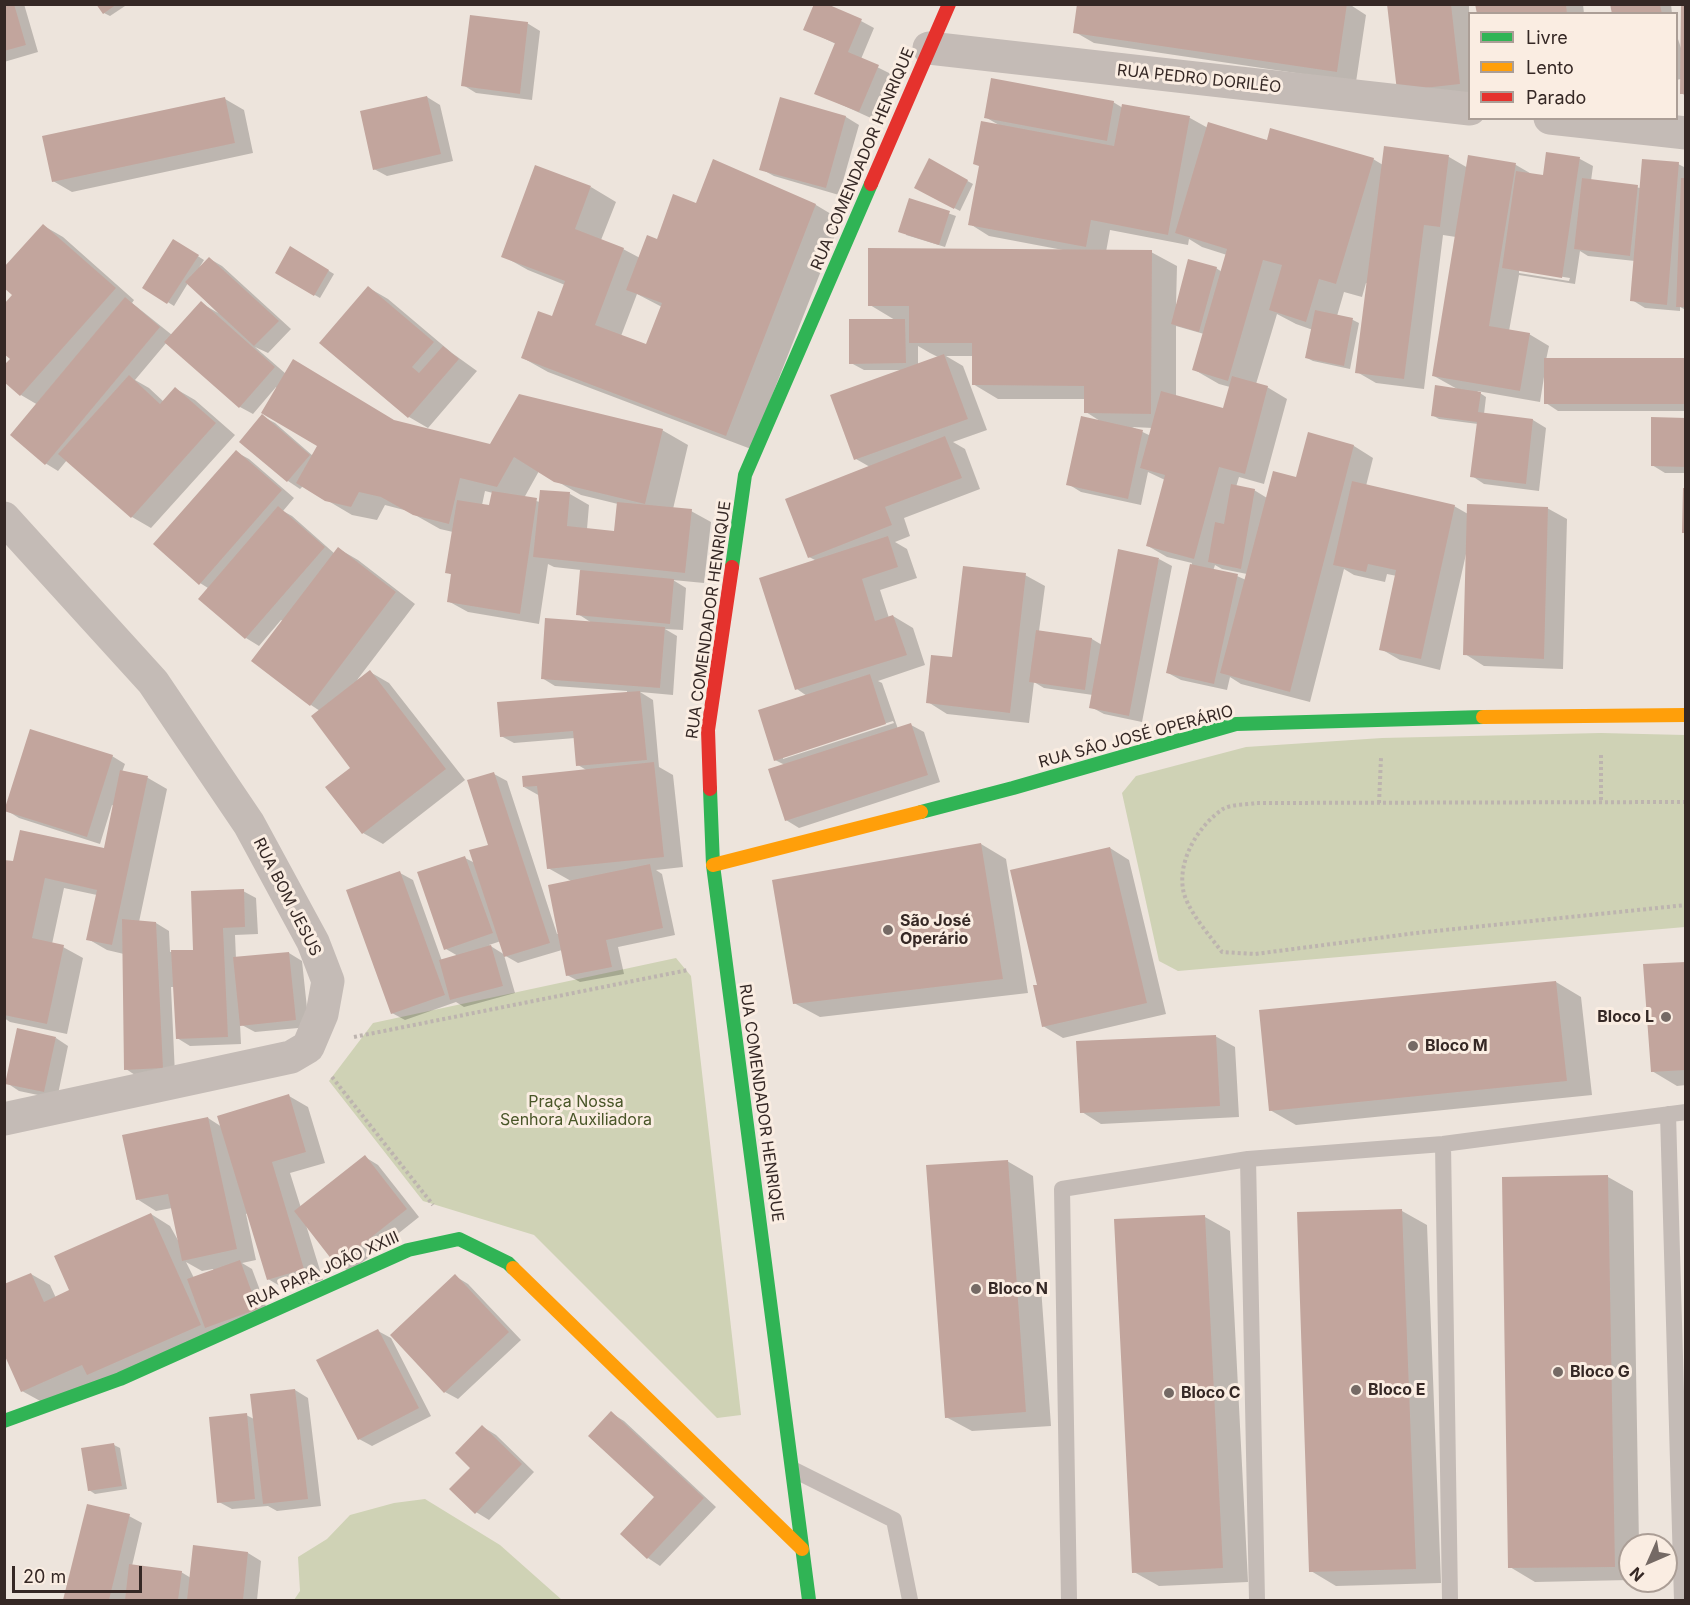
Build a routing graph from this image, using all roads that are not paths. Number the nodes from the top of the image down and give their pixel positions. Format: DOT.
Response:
graph roads {
  1 [pos="949,4"];
  2 [pos="929,48"];
  3 [pos="1468,109"];
  4 [pos="1568,120"];
  5 [pos="1686,133"];
  6 [pos="4,518"];
  7 [pos="1686,715"];
  8 [pos="713,865"];
  9 [pos="1686,1112"];
  10 [pos="1668,1114"];
  11 [pos="4,1119"];
  12 [pos="1443,1144"];
  13 [pos="1248,1160"];
  14 [pos="4,1421"];
  15 [pos="794,1470"];
  16 [pos="802,1549"];
  17 [pos="809,1600"];
  18 [pos="910,1600"];
  19 [pos="1069,1600"];
  20 [pos="1257,1600"];
  21 [pos="1450,1600"];
  22 [pos="1682,1600"];
  1 -- 2 [label="street, RUA COMENDADOR HENRIQUE"];
  2 -- 3 [label="street, RUA PEDRO DORILÊO"];
  2 -- 8 [label="street, RUA COMENDADOR HENRIQUE"];
  4 -- 5 [label="street"];
  6 -- 11 [label="street, RUA BOM JESUS"];
  7 -- 8 [label="street, RUA SÃO JOSÉ OPERÁRIO"];
  8 -- 15 [label="street, RUA COMENDADOR HENRIQUE"];
  9 -- 10 [label="lane"];
  10 -- 12 [label="lane"];
  10 -- 22 [label="lane"];
  12 -- 13 [label="lane"];
  12 -- 21 [label="lane"];
  13 -- 19 [label="lane"];
  13 -- 20 [label="lane"];
  14 -- 16 [label="street, RUA PAPA JOÃO XXIII"];
  15 -- 16 [label="street, RUA COMENDADOR HENRIQUE"];
  15 -- 18 [label="lane"];
  16 -- 17 [label="street, RUA COMENDADOR HENRIQUE"];
}
